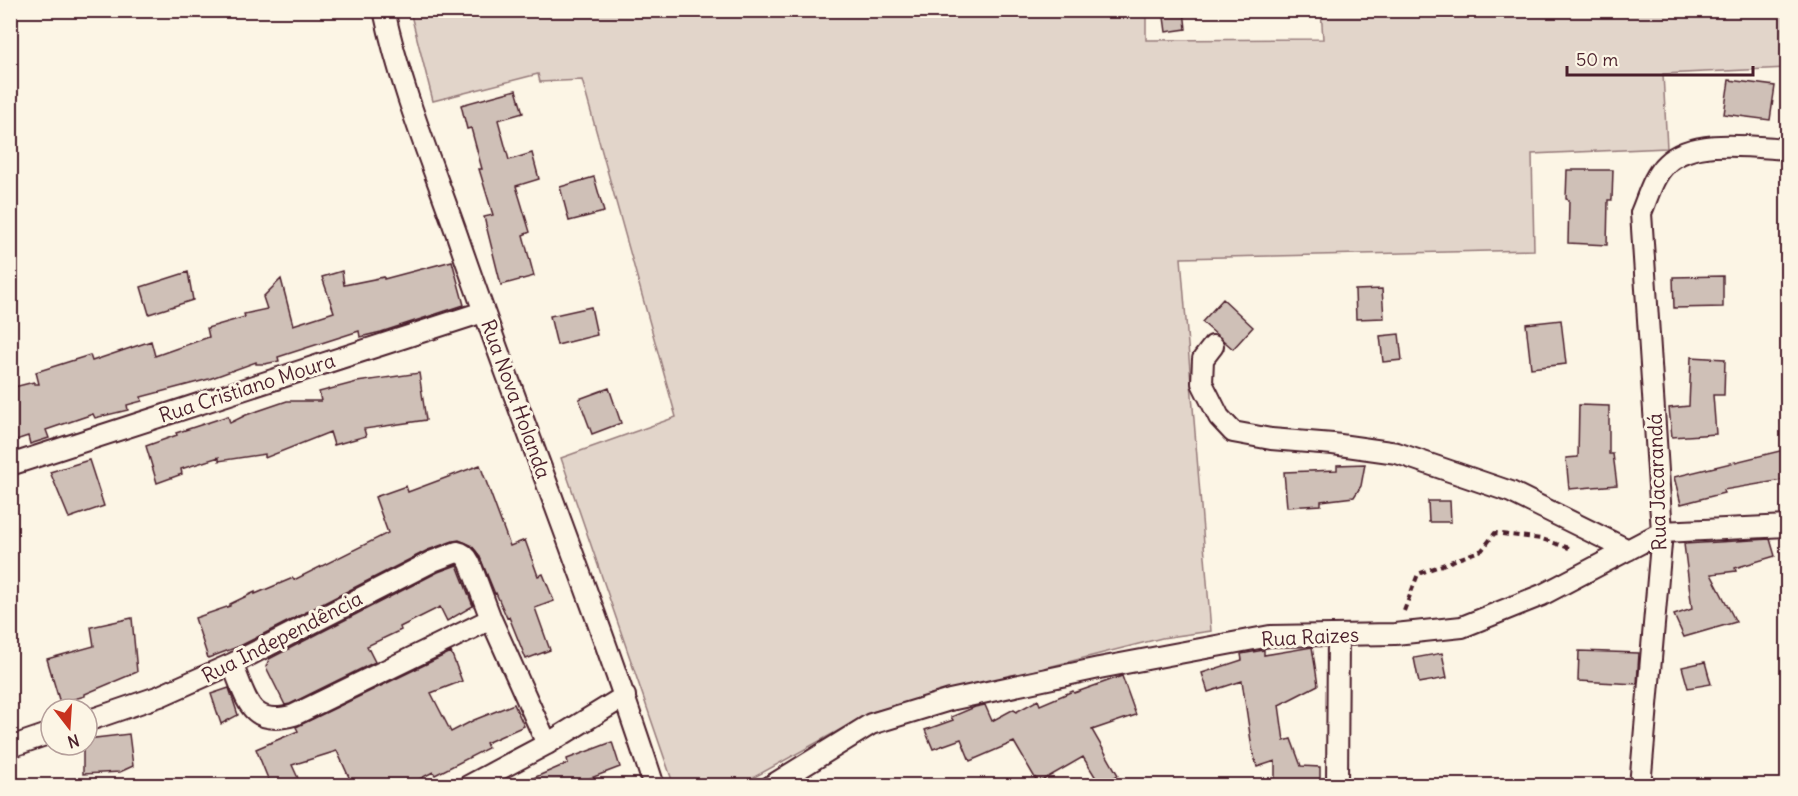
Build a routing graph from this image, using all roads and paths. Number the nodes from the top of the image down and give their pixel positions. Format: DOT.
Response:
graph roads {
  1 [pos="384,10"];
  2 [pos="1788,149"];
  3 [pos="483,312"];
  4 [pos="1214,346"];
  5 [pos="10,465"];
  6 [pos="1788,526"];
  7 [pos="1662,532"];
  8 [pos="1628,550"];
  9 [pos="1590,569"];
  10 [pos="491,619"];
  11 [pos="1395,634"];
  12 [pos="1338,635"];
  13 [pos="232,664"];
  14 [pos="625,696"];
  15 [pos="99,717"];
  16 [pos="39,737"];
  17 [pos="547,744"];
  18 [pos="10,747"];
  19 [pos="468,786"];
  20 [pos="654,786"];
  21 [pos="771,786"];
  22 [pos="1337,786"];
  23 [pos="1640,786"];
  1 -- 3 [label="street, Rua Nova Holanda"];
  2 -- 7 [label="street, Rua Jacarandá"];
  3 -- 5 [label="street, Rua Cristiano Moura"];
  3 -- 14 [label="street, Rua Nova Holanda"];
  4 -- 8 [label="street"];
  6 -- 7 [label="street, Rua Raizes"];
  7 -- 8 [label="street, Rua Raizes"];
  7 -- 23 [label="street, Rua Jacarandá"];
  8 -- 9 [label="street, Rua Raizes"];
  9 -- 11 [label="street, Rua Raizes"];
  9 -- 11 [label="path"];
  10 -- 13 [label="street"];
  10 -- 13 [label="street, Rua Independência"];
  10 -- 17 [label="street"];
  11 -- 12 [label="street, Rua Raizes"];
  12 -- 21 [label="street, Rua Raizes"];
  12 -- 22 [label="street"];
  13 -- 15 [label="street, Rua Independência"];
  14 -- 17 [label="street"];
  14 -- 20 [label="street, Rua Nova Holanda"];
  16 -- 18 [label="street"];
  17 -- 19 [label="street"];
}
